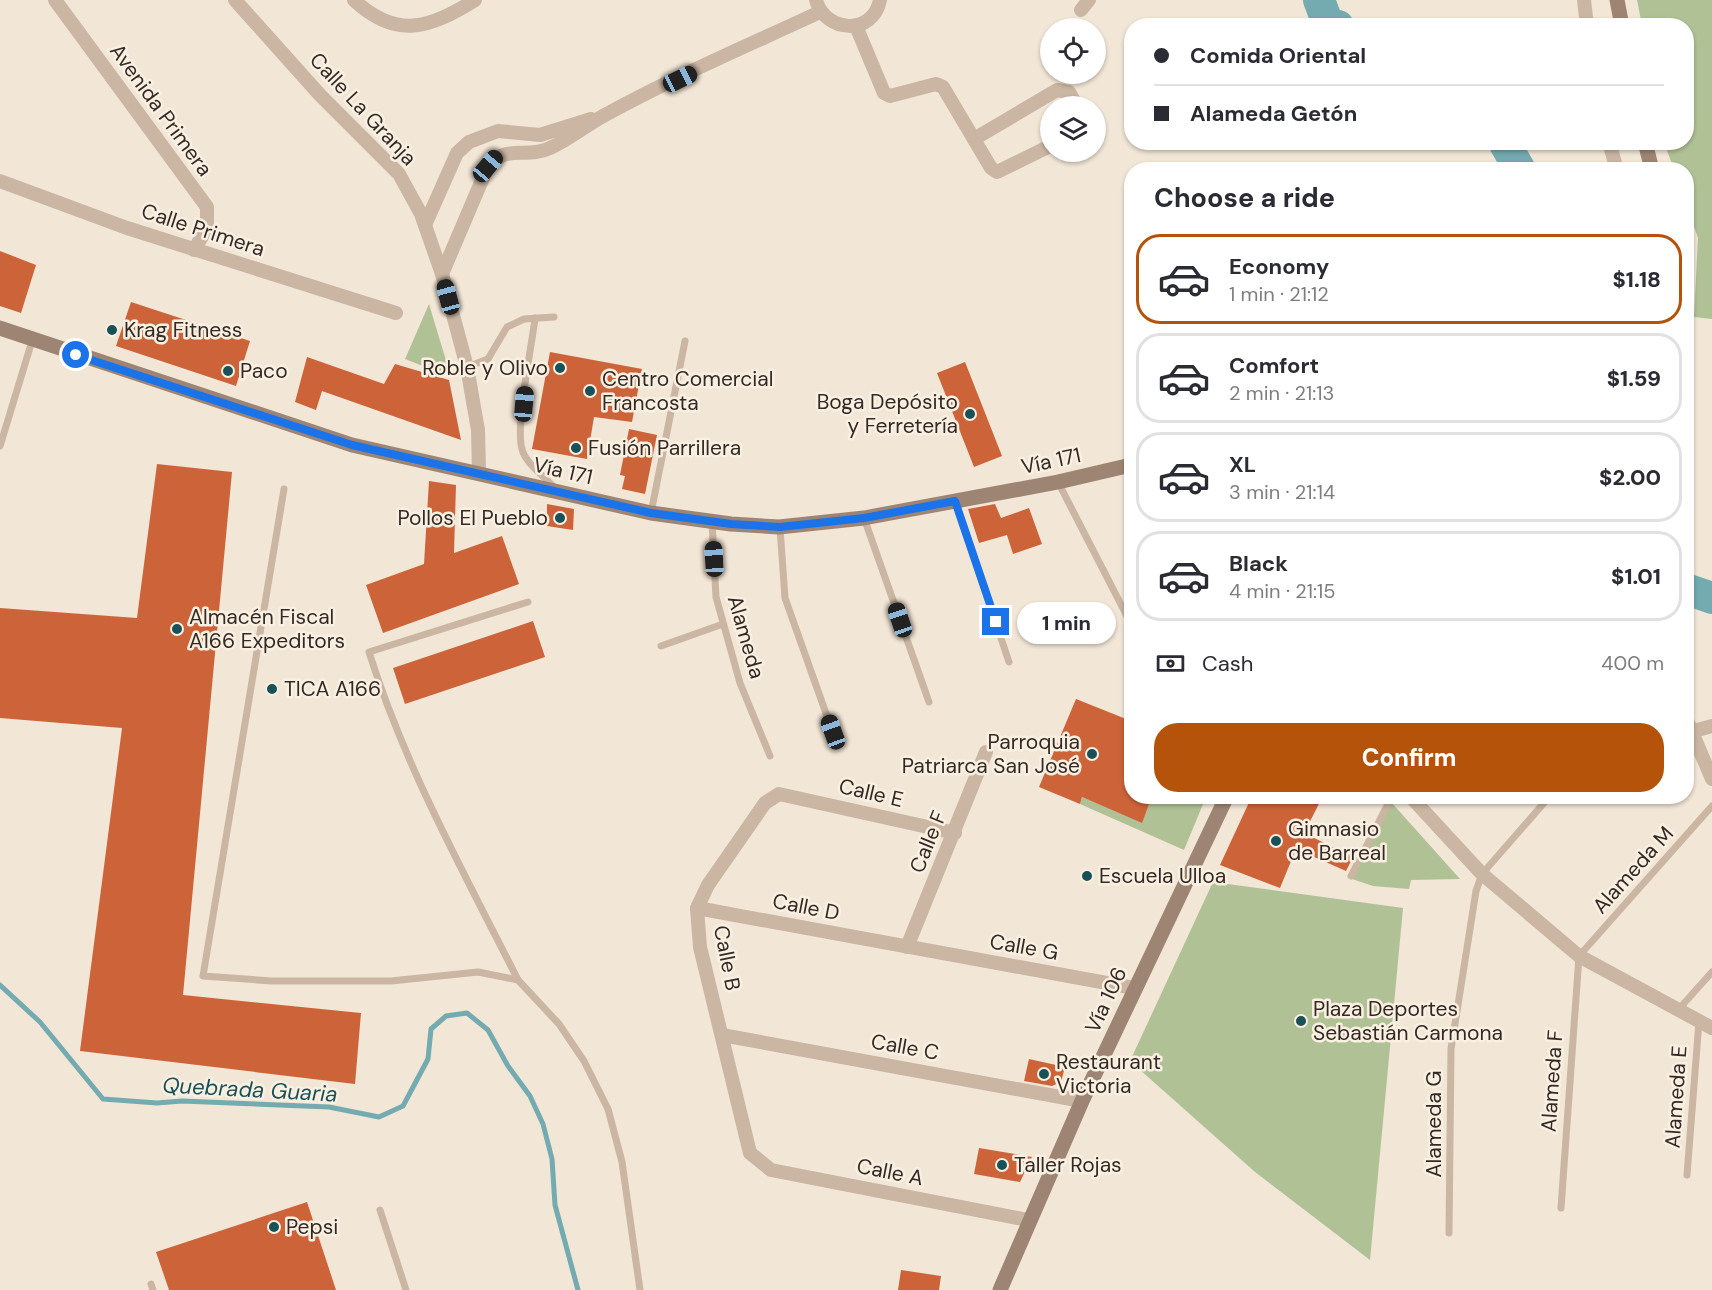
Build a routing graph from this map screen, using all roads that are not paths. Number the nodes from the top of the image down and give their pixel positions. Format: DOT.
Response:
graph roads {
  1 [pos="55,0"];
  2 [pos="235,0"];
  3 [pos="354,0"];
  4 [pos="475,0"];
  5 [pos="880,0"];
  6 [pos="1584,0"];
  7 [pos="1617,0"];
  8 [pos="818,6"];
  9 [pos="1586,18"];
  10 [pos="1620,18"];
  11 [pos="856,26"];
  12 [pos="1047,96"];
  13 [pos="1071,96"];
  14 [pos="1040,100"];
  15 [pos="604,115"];
  16 [pos="974,139"];
  17 [pos="1040,151"];
  18 [pos="0,181"];
  19 [pos="425,225"];
  20 [pos="194,250"];
  21 [pos="442,274"];
  22 [pos="396,313"];
  23 [pos="554,317"];
  24 [pos="535,318"];
  25 [pos="0,328"];
  26 [pos="32,341"];
  27 [pos="685,341"];
  28 [pos="467,367"];
  29 [pos="0,446"];
  30 [pos="1124,467"];
  31 [pos="479,472"];
  32 [pos="1058,482"];
  33 [pos="284,489"];
  34 [pos="560,492"];
  35 [pos="955,501"];
  36 [pos="651,513"];
  37 [pos="864,518"];
  38 [pos="712,522"];
  39 [pos="780,527"];
  40 [pos="528,602"];
  41 [pos="1124,610"];
  42 [pos="723,624"];
  43 [pos="661,646"];
  44 [pos="1009,662"];
  45 [pos="929,702"];
  46 [pos="1712,726"];
  47 [pos="1694,731"];
  48 [pos="833,732"];
  49 [pos="986,752"];
  50 [pos="770,756"];
  51 [pos="1712,779"];
  52 [pos="779,794"];
  53 [pos="1223,804"];
  54 [pos="1388,804"];
  55 [pos="1417,804"];
  56 [pos="1543,804"];
  57 [pos="1712,806"];
  58 [pos="955,833"];
  59 [pos="1482,874"];
  60 [pos="1351,876"];
  61 [pos="697,908"];
  62 [pos="907,947"];
  63 [pos="1579,956"];
  64 [pos="1712,972"];
  65 [pos="518,980"];
  66 [pos="1134,988"];
  67 [pos="1678,1010"];
  68 [pos="1699,1021"];
  69 [pos="1712,1028"];
  70 [pos="722,1035"];
  71 [pos="1082,1101"];
  72 [pos="750,1153"];
  73 [pos="1687,1175"];
  74 [pos="1561,1208"];
  75 [pos="380,1210"];
  76 [pos="1028,1220"];
  77 [pos="1449,1233"];
  78 [pos="406,1290"];
  79 [pos="639,1290"];
  80 [pos="1000,1290"];
  1 -- 20 [label="street, Avenida Primera"];
  2 -- 19 [label="street, Calle La Granja"];
  3 -- 4 [label="street"];
  5 -- 11 [label="street"];
  6 -- 9 [label="street"];
  7 -- 10 [label="main road"];
  8 -- 11 [label="street"];
  8 -- 15 [label="street"];
  11 -- 16 [label="street"];
  12 -- 13 [label="street"];
  14 -- 16 [label="street"];
  15 -- 19 [label="street"];
  15 -- 21 [label="street"];
  16 -- 17 [label="street"];
  18 -- 20 [label="street, Calle Primera"];
  19 -- 21 [label="street, Calle La Granja"];
  20 -- 22 [label="street, Calle Primera"];
  21 -- 28 [label="street, Calle La Granja"];
  23 -- 24 [label="lane"];
  24 -- 28 [label="lane"];
  24 -- 34 [label="lane"];
  25 -- 26 [label="main road, Vía 171"];
  26 -- 29 [label="lane"];
  26 -- 31 [label="main road, Vía 171"];
  27 -- 36 [label="lane"];
  28 -- 31 [label="street, Calle La Granja"];
  30 -- 32 [label="main road, Vía 171"];
  31 -- 34 [label="main road, Vía 171"];
  32 -- 35 [label="main road, Vía 171"];
  32 -- 41 [label="lane"];
  33 -- 65 [label="lane"];
  34 -- 36 [label="main road, Vía 171"];
  35 -- 37 [label="main road, Vía 171"];
  35 -- 44 [label="lane"];
  36 -- 38 [label="main road, Vía 171"];
  37 -- 39 [label="main road, Vía 171"];
  37 -- 45 [label="lane"];
  38 -- 39 [label="main road, Vía 171"];
  38 -- 42 [label="lane, Alameda"];
  39 -- 48 [label="lane"];
  40 -- 65 [label="lane"];
  42 -- 43 [label="lane"];
  42 -- 50 [label="lane, Alameda"];
  46 -- 47 [label="street"];
  47 -- 51 [label="street"];
  49 -- 58 [label="street, Calle F"];
  52 -- 58 [label="street, Calle E"];
  52 -- 61 [label="street, Calle B"];
  53 -- 66 [label="main road, Vía 106"];
  54 -- 60 [label="lane"];
  55 -- 59 [label="street"];
  56 -- 59 [label="lane"];
  57 -- 63 [label="lane, Alameda M"];
  58 -- 62 [label="street, Calle F"];
  59 -- 63 [label="street"];
  59 -- 77 [label="lane, Alameda G"];
  61 -- 62 [label="street, Calle D"];
  61 -- 70 [label="street, Calle B"];
  62 -- 66 [label="street, Calle G"];
  63 -- 67 [label="street"];
  63 -- 74 [label="lane, Alameda F"];
  64 -- 67 [label="lane"];
  65 -- 79 [label="lane"];
  66 -- 71 [label="main road, Vía 106"];
  67 -- 68 [label="street"];
  68 -- 69 [label="street"];
  68 -- 73 [label="lane, Alameda E"];
  70 -- 71 [label="street, Calle C"];
  70 -- 72 [label="street, Calle B"];
  71 -- 76 [label="main road, Vía 106"];
  72 -- 76 [label="street, Calle A"];
  75 -- 78 [label="lane"];
  76 -- 80 [label="main road, Vía 106"];
}
